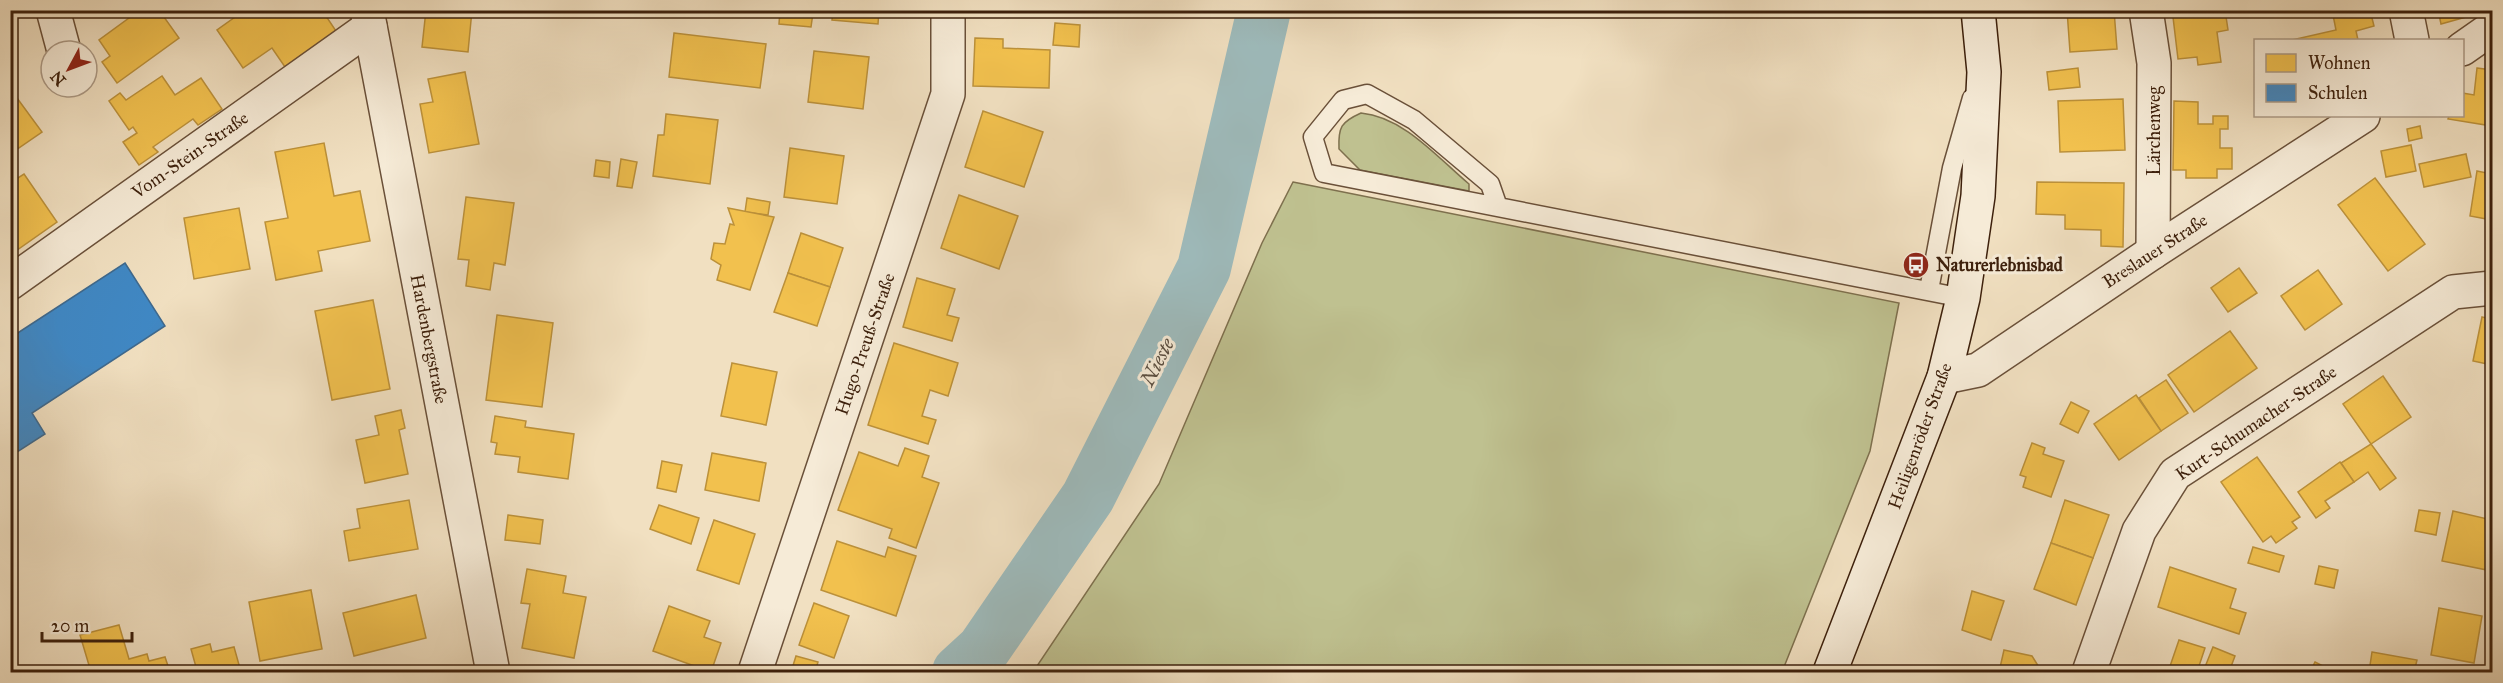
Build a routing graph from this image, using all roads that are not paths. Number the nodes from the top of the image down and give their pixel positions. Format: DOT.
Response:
graph roads {
  1 [pos="53,10"];
  2 [pos="948,10"];
  3 [pos="1978,10"];
  4 [pos="2146,10"];
  5 [pos="2406,10"];
  6 [pos="369,19"];
  7 [pos="2493,28"];
  8 [pos="61,39"];
  9 [pos="2412,39"];
  10 [pos="2464,48"];
  11 [pos="1984,72"];
  12 [pos="2361,117"];
  13 [pos="1498,207"];
  14 [pos="2153,252"];
  15 [pos="10,283"];
  16 [pos="2493,288"];
  17 [pos="1929,290"];
  18 [pos="1963,298"];
  19 [pos="1944,377"];
  20 [pos="486,671"];
  21 [pos="755,672"];
  22 [pos="1830,672"];
  23 [pos="2089,672"];
  1 -- 8 [label="street"];
  2 -- 21 [label="street, Hugo-Preuß-Straße"];
  3 -- 11 [label="street, Heiligenröder Straße"];
  4 -- 14 [label="street, Lärchenweg"];
  5 -- 9 [label="street"];
  6 -- 15 [label="street, Vom-Stein-Straße"];
  6 -- 20 [label="street, Hardenbergstraße"];
  7 -- 10 [label="street"];
  11 -- 17 [label="lane"];
  11 -- 18 [label="street, Heiligenröder Straße"];
  12 -- 14 [label="street, Breslauer Straße"];
  13 -- 13 [label="lane"];
  13 -- 17 [label="lane"];
  14 -- 19 [label="street, Breslauer Straße"];
  16 -- 23 [label="street, Kurt-Schumacher-Straße"];
  17 -- 18 [label="lane"];
  18 -- 19 [label="street, Heiligenröder Straße"];
  19 -- 22 [label="street, Heiligenröder Straße"];
}
